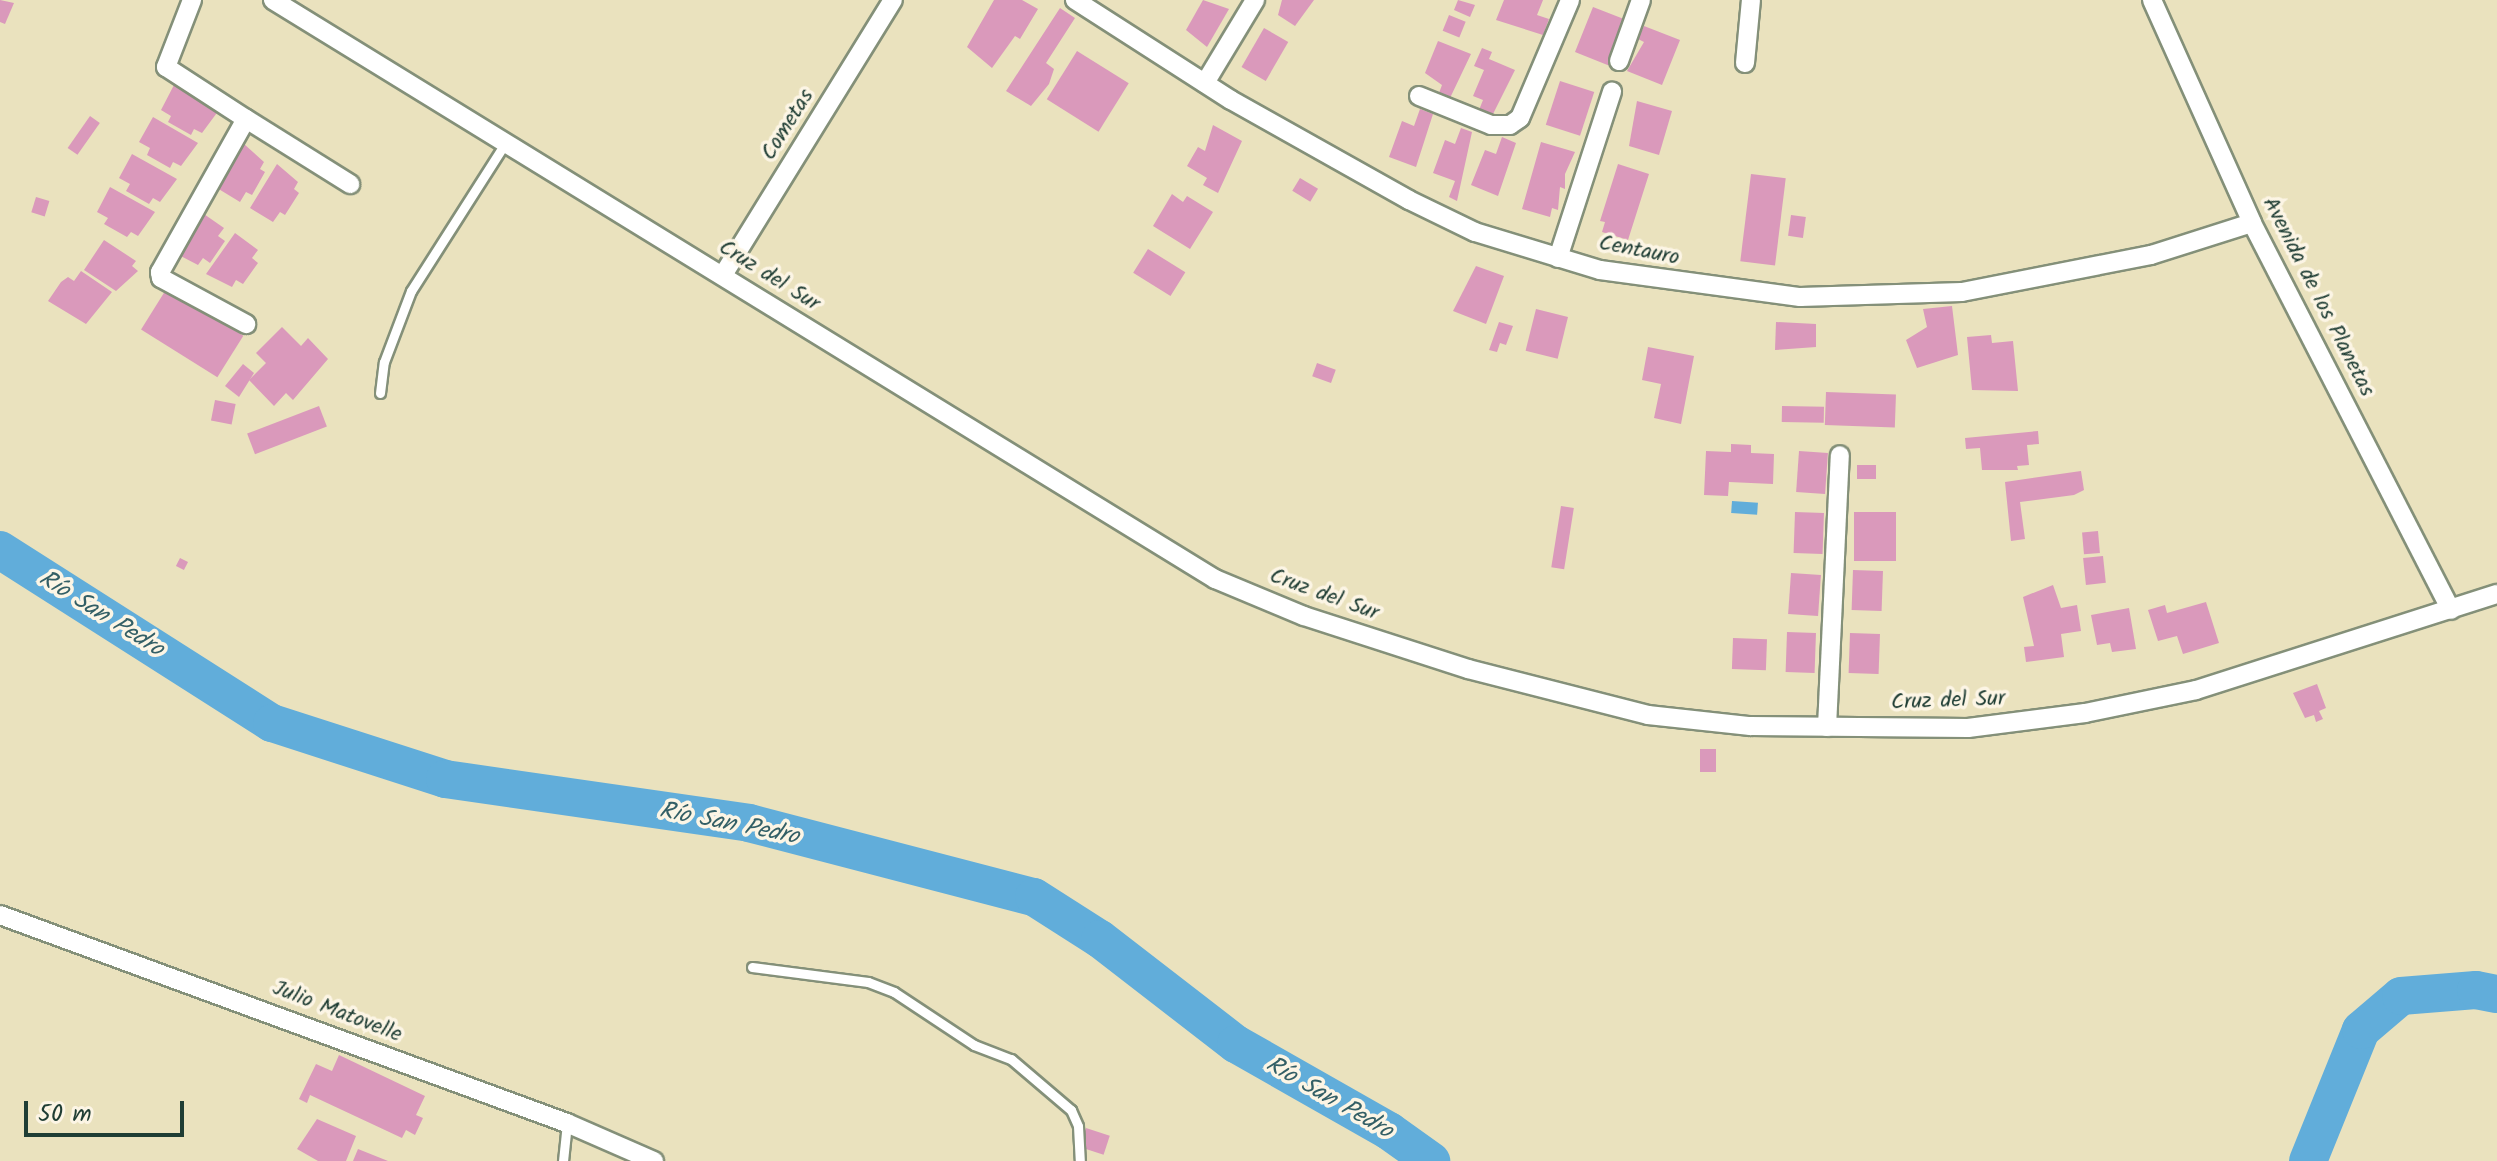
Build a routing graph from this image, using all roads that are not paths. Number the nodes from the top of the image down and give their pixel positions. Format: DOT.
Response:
graph roads {
  1 [pos="192,0"];
  2 [pos="273,0"];
  3 [pos="893,0"];
  4 [pos="1075,0"];
  5 [pos="1255,0"];
  6 [pos="1570,0"];
  7 [pos="1641,0"];
  8 [pos="1751,0"];
  9 [pos="2152,0"];
  10 [pos="1619,61"];
  11 [pos="1745,63"];
  12 [pos="1205,83"];
  13 [pos="1612,92"];
  14 [pos="1419,96"];
  15 [pos="246,119"];
  16 [pos="504,145"];
  17 [pos="350,184"];
  18 [pos="2252,223"];
  19 [pos="1558,258"];
  20 [pos="723,275"];
  21 [pos="246,324"];
  22 [pos="380,393"];
  23 [pos="1840,455"];
  24 [pos="2497,594"];
  25 [pos="2451,610"];
  26 [pos="1827,727"];
  27 [pos="0,915"];
  28 [pos="752,967"];
  29 [pos="567,1123"];
  30 [pos="563,1161"];
  31 [pos="654,1161"];
  32 [pos="1080,1161"];
  1 -- 15 [label="street"];
  2 -- 16 [label="street, Cruz del Sur"];
  3 -- 20 [label="street, Cometas"];
  4 -- 12 [label="street, Centauro"];
  5 -- 12 [label="street"];
  6 -- 14 [label="street"];
  7 -- 10 [label="street"];
  8 -- 11 [label="street"];
  9 -- 18 [label="street, Avenida de los Planetas"];
  12 -- 19 [label="street, Centauro"];
  13 -- 19 [label="street"];
  15 -- 17 [label="street"];
  15 -- 21 [label="street"];
  16 -- 20 [label="street, Cruz del Sur"];
  16 -- 22 [label="lane"];
  18 -- 19 [label="street, Centauro"];
  18 -- 25 [label="street, Avenida de los Planetas"];
  20 -- 26 [label="street, Cruz del Sur"];
  23 -- 26 [label="street"];
  24 -- 25 [label="street, Cruz del Sur"];
  25 -- 26 [label="street, Cruz del Sur"];
  27 -- 29 [label="street, Julio Matovelle"];
  28 -- 32 [label="lane"];
  29 -- 30 [label="lane"];
  29 -- 31 [label="street, Julio Matovelle"];
}
